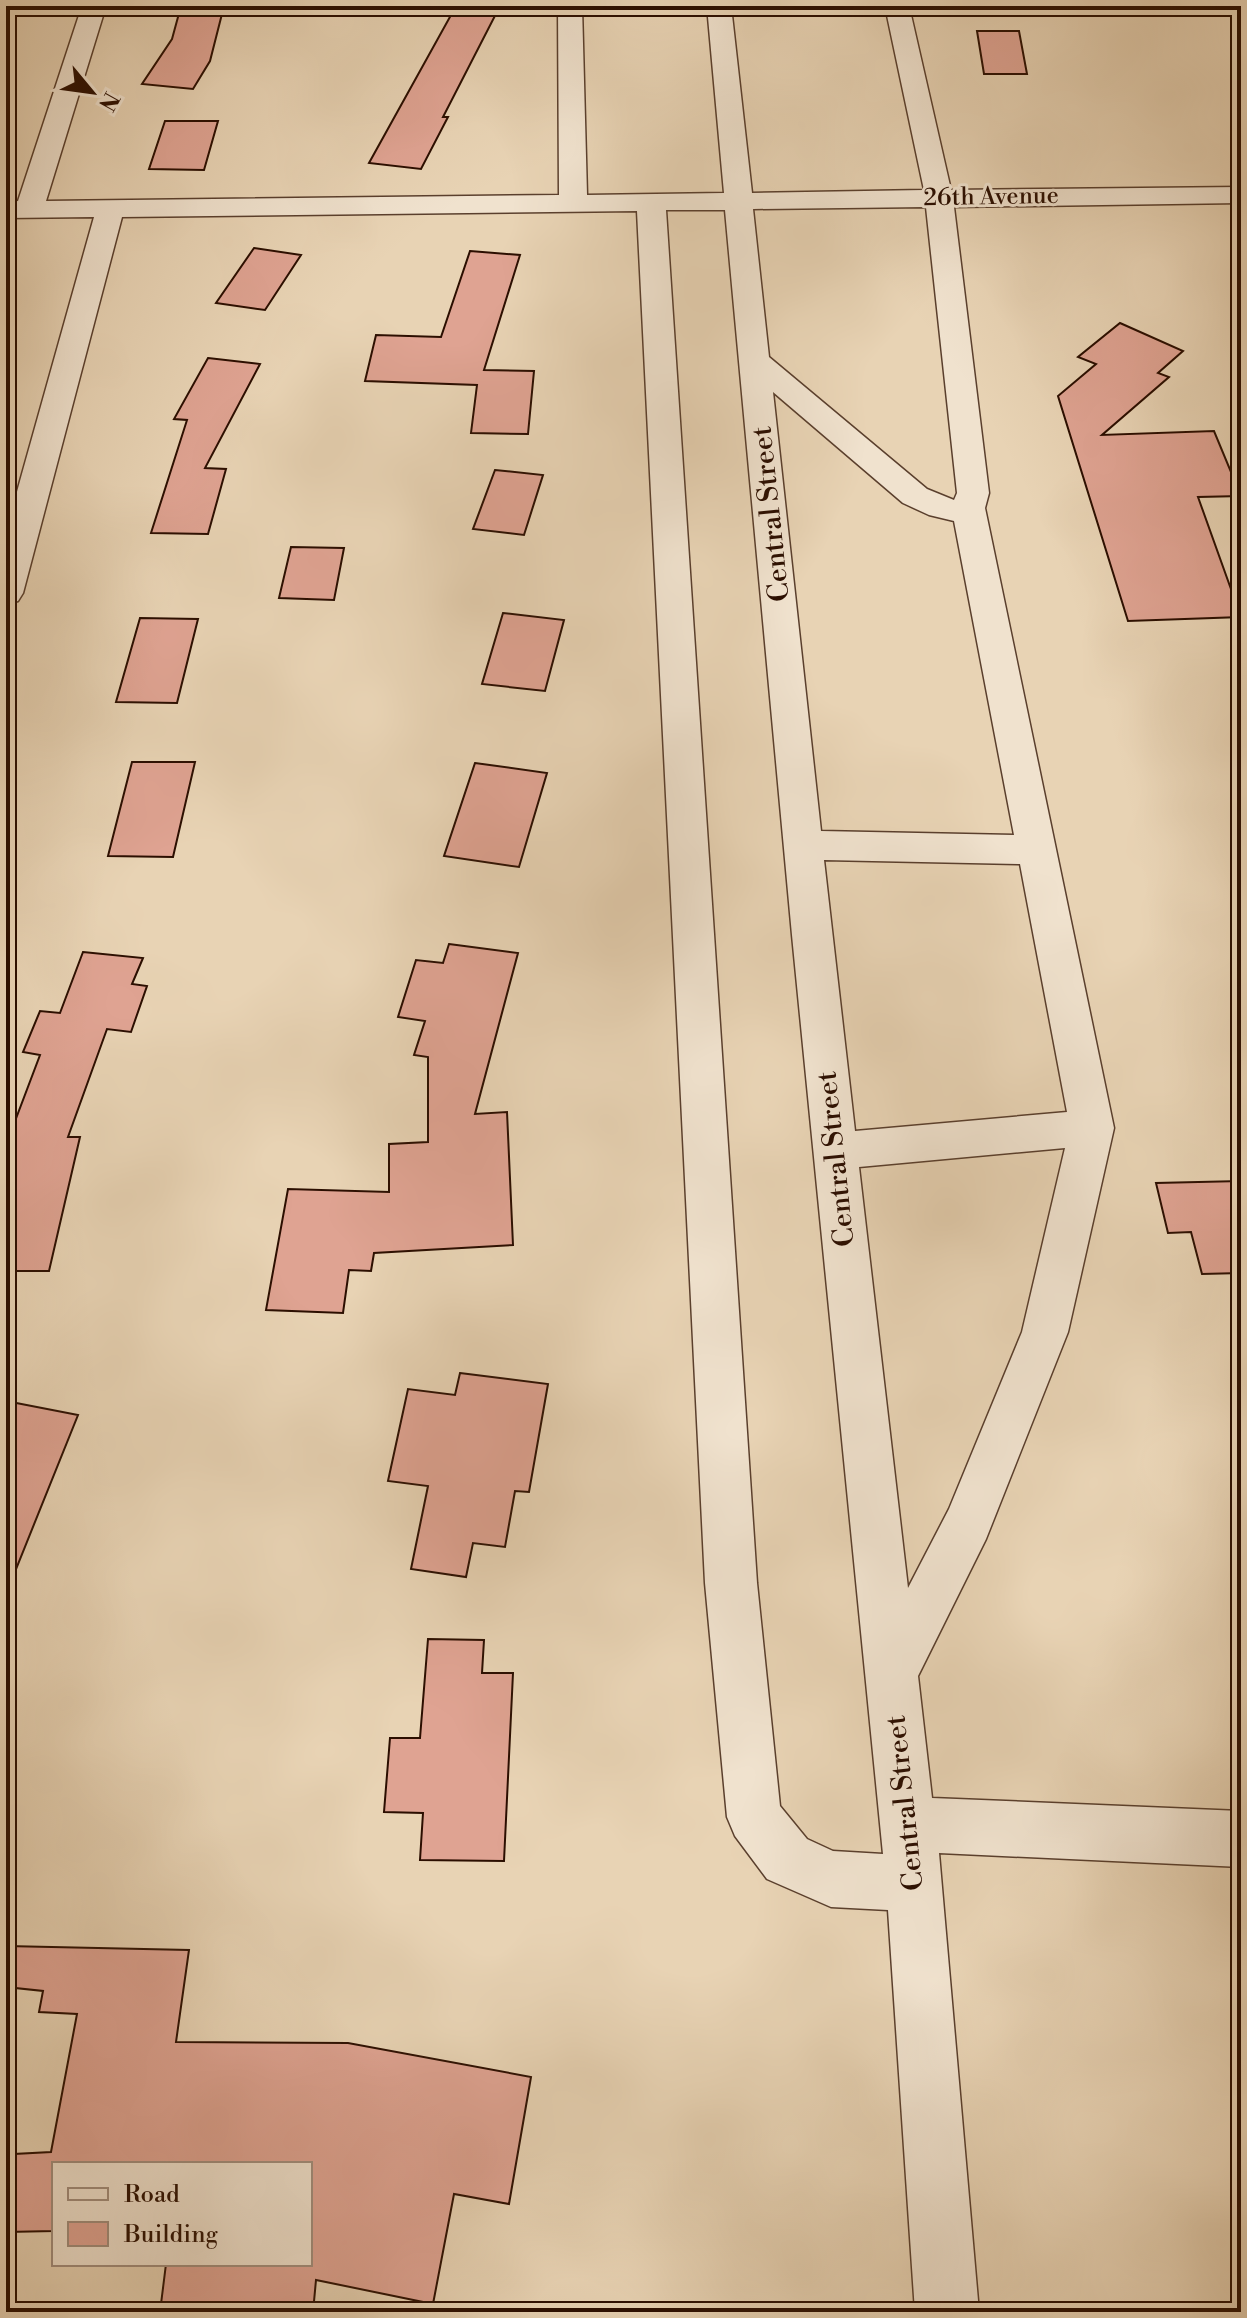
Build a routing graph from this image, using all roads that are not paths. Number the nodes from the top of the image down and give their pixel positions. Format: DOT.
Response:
graph roads {
  1 [pos="94,6"];
  2 [pos="570,6"];
  3 [pos="719,6"];
  4 [pos="897,6"];
  5 [pos="1241,195"];
  6 [pos="939,197"];
  7 [pos="740,199"];
  8 [pos="651,201"];
  9 [pos="573,202"];
  10 [pos="18,210"];
  11 [pos="110,210"];
  12 [pos="756,361"];
  13 [pos="968,508"];
  14 [pos="6,593"];
  15 [pos="803,845"];
  16 [pos="1038,850"];
  17 [pos="1092,1128"];
  18 [pos="835,1151"];
  19 [pos="892,1673"];
  20 [pos="908,1824"];
  21 [pos="1241,1839"];
  22 [pos="914,1883"];
  23 [pos="947,2312"];
  1 -- 10 [label="street"];
  2 -- 9 [label="street"];
  3 -- 7 [label="street, Central Street"];
  4 -- 6 [label="street"];
  5 -- 6 [label="street, 26th Avenue"];
  6 -- 7 [label="street, 26th Avenue"];
  6 -- 13 [label="street"];
  7 -- 8 [label="street, 26th Avenue"];
  7 -- 12 [label="street, Central Street"];
  8 -- 9 [label="street, 26th Avenue"];
  8 -- 22 [label="street"];
  9 -- 11 [label="street, 26th Avenue"];
  10 -- 11 [label="street, 26th Avenue"];
  11 -- 14 [label="street"];
  12 -- 13 [label="street"];
  12 -- 15 [label="street, Central Street"];
  13 -- 16 [label="street"];
  15 -- 16 [label="street"];
  15 -- 18 [label="street, Central Street"];
  16 -- 17 [label="street"];
  17 -- 18 [label="street"];
  17 -- 19 [label="street"];
  18 -- 19 [label="street, Central Street"];
  19 -- 20 [label="street, Central Street"];
  20 -- 21 [label="street"];
  20 -- 22 [label="street, Central Street"];
  22 -- 23 [label="street, Central Street"];
}
